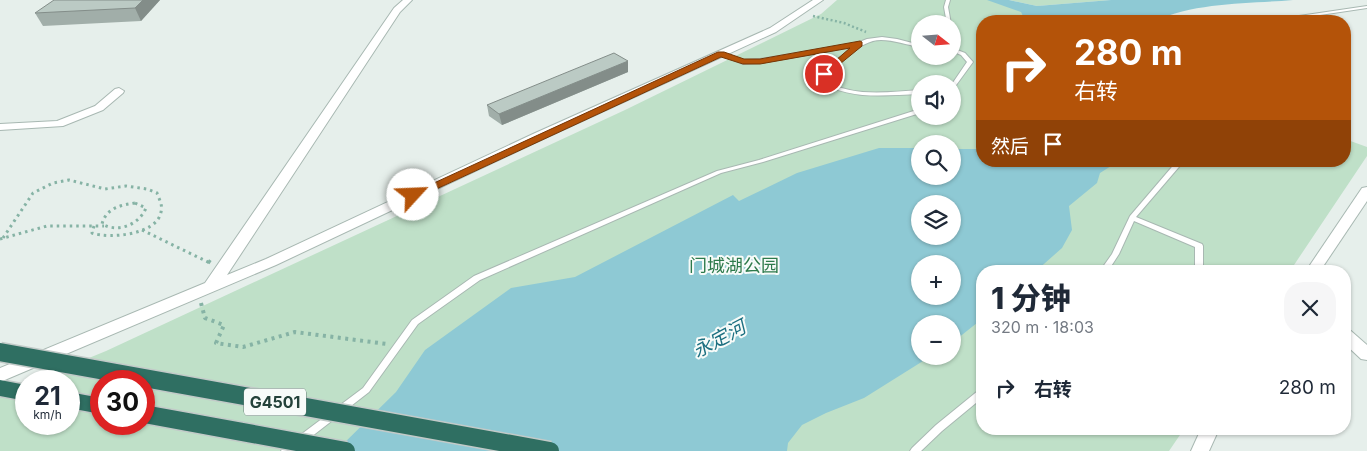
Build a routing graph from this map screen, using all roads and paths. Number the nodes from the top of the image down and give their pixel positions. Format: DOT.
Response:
graph roads {
  1 [pos="408,0"];
  2 [pos="818,0"];
  3 [pos="948,0"];
  4 [pos="1367,7"];
  5 [pos="798,13"];
  6 [pos="947,15"];
  7 [pos="1313,15"];
  8 [pos="878,37"];
  9 [pos="860,44"];
  10 [pos="911,44"];
  11 [pos="961,53"];
  12 [pos="721,54"];
  13 [pos="961,75"];
  14 [pos="119,91"];
  15 [pos="911,92"];
  16 [pos="911,114"];
  17 [pos="0,126"];
  18 [pos="1176,167"];
  19 [pos="1367,191"];
  20 [pos="1132,218"];
  21 [pos="94,226"];
  22 [pos="104,226"];
  23 [pos="142,230"];
  24 [pos="2,238"];
  25 [pos="1108,265"];
  26 [pos="1199,265"];
  27 [pos="1317,265"];
  28 [pos="223,269"];
  29 [pos="205,291"];
  30 [pos="1351,340"];
  31 [pos="397,346"];
  32 [pos="0,352"];
  33 [pos="1367,354"];
  34 [pos="0,375"];
  35 [pos="0,388"];
  36 [pos="15,391"];
  37 [pos="976,398"];
  38 [pos="155,416"];
  39 [pos="1207,435"];
  40 [pos="286,451"];
  41 [pos="346,451"];
  42 [pos="550,451"];
  43 [pos="916,451"];
  44 [pos="1200,451"];
  1 -- 28 [label="street"];
  2 -- 5 [label="street"];
  3 -- 6 [label="lane"];
  4 -- 7 [label="lane"];
  5 -- 8 [label="path"];
  5 -- 12 [label="street"];
  8 -- 9 [label="lane"];
  8 -- 10 [label="lane"];
  9 -- 12 [label="lane"];
  9 -- 15 [label="lane"];
  11 -- 13 [label="lane"];
  12 -- 29 [label="street"];
  14 -- 17 [label="street"];
  16 -- 31 [label="lane"];
  18 -- 20 [label="lane"];
  19 -- 27 [label="street"];
  20 -- 25 [label="lane"];
  20 -- 26 [label="lane"];
  21 -- 22 [label="path"];
  21 -- 23 [label="path"];
  21 -- 24 [label="path"];
  22 -- 22 [label="path"];
  23 -- 24 [label="path"];
  23 -- 28 [label="path"];
  28 -- 29 [label="street"];
  29 -- 31 [label="path"];
  29 -- 34 [label="street"];
  30 -- 33 [label="street"];
  31 -- 40 [label="lane"];
  32 -- 42 [label="highway, G4501, bridge"];
  35 -- 36 [label="highway"];
  37 -- 43 [label="lane"];
  38 -- 41 [label="highway, G4501, bridge"];
  39 -- 44 [label="street"];
}
